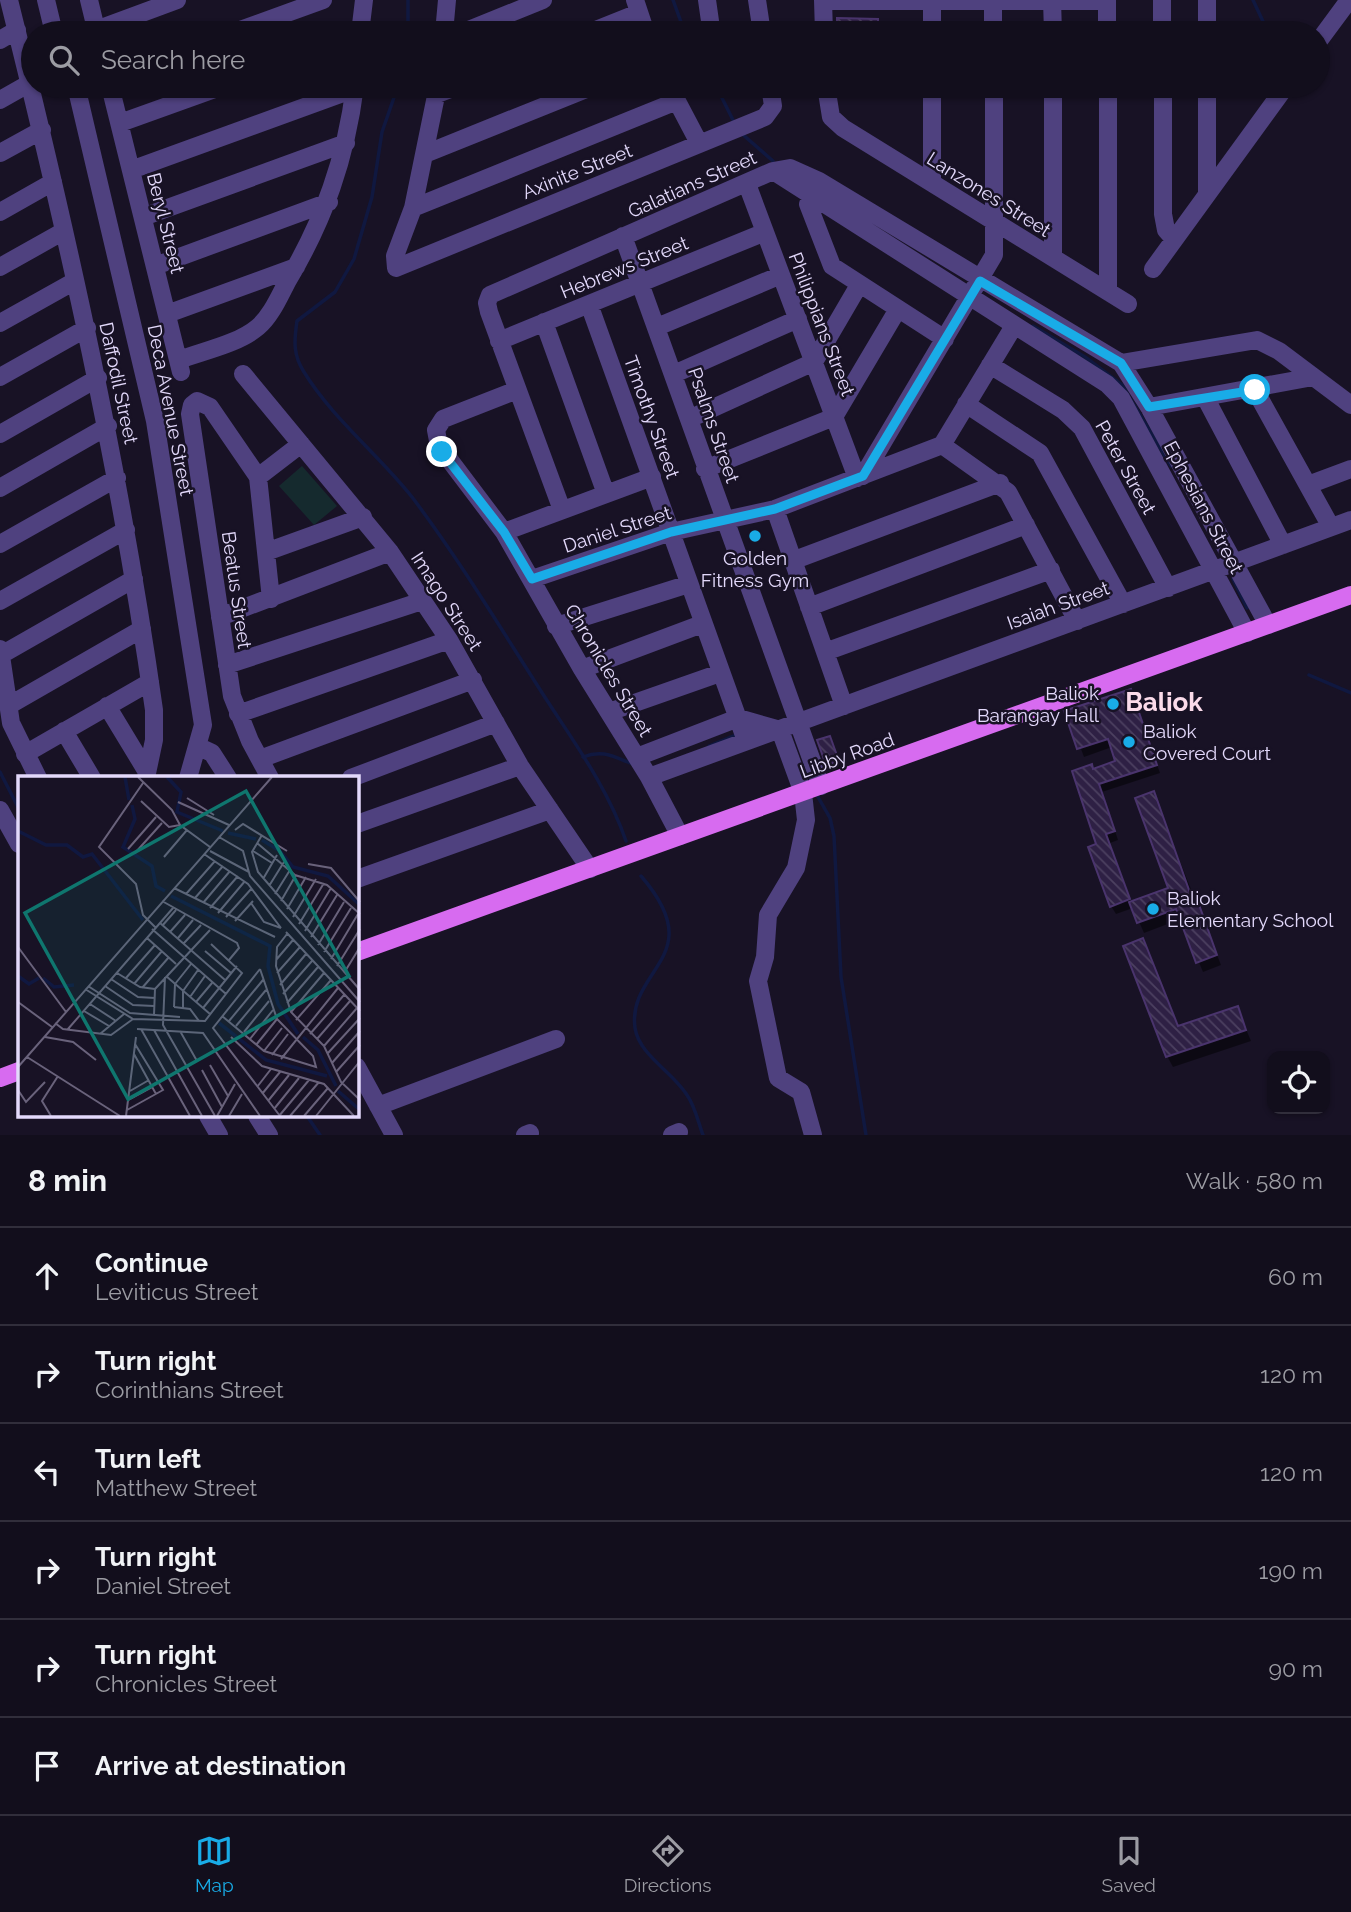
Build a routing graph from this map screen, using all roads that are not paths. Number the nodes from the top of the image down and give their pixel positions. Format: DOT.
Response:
graph roads {
  1 [pos="9,0"];
  2 [pos="46,0"];
  3 [pos="55,0"];
  4 [pos="89,0"];
  5 [pos="177,0"];
  6 [pos="323,0"];
  7 [pos="363,0"];
  8 [pos="447,0"];
  9 [pos="543,0"];
  10 [pos="707,0"];
  11 [pos="757,0"];
  12 [pos="993,0"];
  13 [pos="1052,0"];
  14 [pos="1107,0"];
  15 [pos="1162,0"];
  16 [pos="1207,0"];
  17 [pos="1349,0"];
  18 [pos="823,1"];
  19 [pos="932,1"];
  20 [pos="636,7"];
  21 [pos="51,21"];
  22 [pos="60,21"];
  23 [pos="94,21"];
  24 [pos="123,21"];
  25 [pos="265,21"];
  26 [pos="361,21"];
  27 [pos="445,21"];
  28 [pos="491,21"];
  29 [pos="610,21"];
  30 [pos="710,21"];
  31 [pos="760,21"];
  32 [pos="824,21"];
  33 [pos="932,21"];
  34 [pos="993,21"];
  35 [pos="1052,21"];
  36 [pos="1107,21"];
  37 [pos="1163,21"];
  38 [pos="1207,21"];
  39 [pos="1330,24"];
  40 [pos="17,30"];
  41 [pos="0,40"];
  42 [pos="21,46"];
  43 [pos="21,88"];
  44 [pos="34,98"];
  45 [pos="74,98"];
  46 [pos="113,98"];
  47 [pos="190,98"];
  48 [pos="328,98"];
  49 [pos="353,98"];
  50 [pos="436,98"];
  51 [pos="564,98"];
  52 [pos="662,98"];
  53 [pos="676,98"];
  54 [pos="771,98"];
  55 [pos="828,98"];
  56 [pos="932,98"];
  57 [pos="994,98"];
  58 [pos="1053,98"];
  59 [pos="1108,98"];
  60 [pos="1163,98"];
  61 [pos="1207,98"];
  62 [pos="1277,98"];
  63 [pos="0,100"];
  64 [pos="120,124"];
  65 [pos="42,130"];
  66 [pos="346,143"];
  67 [pos="699,144"];
  68 [pos="0,153"];
  69 [pos="425,154"];
  70 [pos="131,170"];
  71 [pos="773,171"];
  72 [pos="53,182"];
  73 [pos="932,183"];
  74 [pos="747,184"];
  75 [pos="815,188"];
  76 [pos="1207,195"];
  77 [pos="329,202"];
  78 [pos="412,208"];
  79 [pos="0,212"];
  80 [pos="143,217"];
  81 [pos="997,223"];
  82 [pos="64,231"];
  83 [pos="765,232"];
  84 [pos="623,236"];
  85 [pos="1174,239"];
  86 [pos="1053,258"];
  87 [pos="155,266"];
  88 [pos="0,267"];
  89 [pos="296,267"];
  90 [pos="1153,269"];
  91 [pos="781,275"];
  92 [pos="75,281"];
  93 [pos="980,281"];
  94 [pos="641,283"];
  95 [pos="859,285"];
  96 [pos="1108,292"];
  97 [pos="970,298"];
  98 [pos="589,304"];
  99 [pos="1128,304"];
  100 [pos="898,309"];
  101 [pos="167,314"];
  102 [pos="797,319"];
  103 [pos="0,323"];
  104 [pos="544,323"];
  105 [pos="1014,326"];
  106 [pos="657,327"];
  107 [pos="87,328"];
  108 [pos="945,339"];
  109 [pos="499,341"];
  110 [pos="814,362"];
  111 [pos="1121,363"];
  112 [pos="990,365"];
  113 [pos="243,374"];
  114 [pos="674,374"];
  115 [pos="0,377"];
  116 [pos="1312,377"];
  117 [pos="98,378"];
  118 [pos="517,390"];
  119 [pos="1255,390"];
  120 [pos="1205,397"];
  121 [pos="966,404"];
  122 [pos="1351,405"];
  123 [pos="1149,407"];
  124 [pos="834,417"];
  125 [pos="689,419"];
  126 [pos="108,426"];
  127 [pos="0,434"];
  128 [pos="301,444"];
  129 [pos="942,445"];
  130 [pos="705,469"];
  131 [pos="1351,469"];
  132 [pos="258,477"];
  133 [pos="652,477"];
  134 [pos="860,477"];
  135 [pos="117,478"];
  136 [pos="1000,483"];
  137 [pos="1308,485"];
  138 [pos="0,488"];
  139 [pos="606,494"];
  140 [pos="775,509"];
  141 [pos="562,510"];
  142 [pos="363,517"];
  143 [pos="1351,520"];
  144 [pos="726,522"];
  145 [pos="1026,525"];
  146 [pos="1331,527"];
  147 [pos="126,530"];
  148 [pos="504,532"];
  149 [pos="671,532"];
  150 [pos="0,544"];
  151 [pos="1283,545"];
  152 [pos="266,552"];
  153 [pos="390,552"];
  154 [pos="792,561"];
  155 [pos="1234,563"];
  156 [pos="1051,570"];
  157 [pos="1214,570"];
  158 [pos="134,579"];
  159 [pos="532,579"];
  160 [pos="689,584"];
  161 [pos="1168,588"];
  162 [pos="1351,595"];
  163 [pos="271,599"];
  164 [pos="0,601"];
  165 [pos="422,601"];
  166 [pos="1122,604"];
  167 [pos="809,607"];
  168 [pos="220,617"];
  169 [pos="1077,621"];
  170 [pos="702,624"];
  171 [pos="1268,625"];
  172 [pos="556,626"];
  173 [pos="142,629"];
  174 [pos="1247,633"];
  175 [pos="449,640"];
  176 [pos="1,652"];
  177 [pos="825,652"];
  178 [pos="227,665"];
  179 [pos="582,669"];
  180 [pos="720,673"];
  181 [pos="473,680"];
  182 [pos="150,682"];
  183 [pos="8,706"];
  184 [pos="107,706"];
  185 [pos="844,706"];
  186 [pos="609,712"];
  187 [pos="238,714"];
  188 [pos="738,718"];
  189 [pos="496,723"];
  190 [pos="798,723"];
  191 [pos="780,730"];
  192 [pos="64,731"];
  193 [pos="746,741"];
  194 [pos="197,746"];
  195 [pos="25,754"];
  196 [pos="637,757"];
  197 [pos="260,759"];
  198 [pos="520,766"];
  199 [pos="146,775"];
  200 [pos="37,776"];
  201 [pos="91,776"];
  202 [pos="189,776"];
  203 [pos="227,776"];
  204 [pos="269,776"];
  205 [pos="356,776"];
  206 [pos="649,777"];
  207 [pos="821,786"];
  208 [pos="803,793"];
  209 [pos="0,810"];
  210 [pos="551,810"];
  211 [pos="359,823"];
  212 [pos="680,836"];
  213 [pos="18,842"];
  214 [pos="590,869"];
  215 [pos="359,878"];
  216 [pos="359,945"];
  217 [pos="556,1039"];
  218 [pos="18,1071"];
  219 [pos="359,1071"];
  220 [pos="0,1078"];
  221 [pos="378,1106"];
  222 [pos="209,1118"];
  223 [pos="258,1118"];
  224 [pos="219,1135"];
  225 [pos="269,1135"];
  226 [pos="394,1135"];
  227 [pos="813,1135"];
  1 -- 40 [label="street, Daffodil Street"];
  2 -- 21 [label="street"];
  3 -- 22 [label="street"];
  4 -- 23 [label="street"];
  5 -- 24 [label="street"];
  6 -- 25 [label="street"];
  7 -- 26 [label="street"];
  8 -- 27 [label="street"];
  9 -- 28 [label="street"];
  10 -- 30 [label="street"];
  11 -- 31 [label="street"];
  12 -- 13 [label="street"];
  12 -- 19 [label="street"];
  12 -- 34 [label="street"];
  13 -- 14 [label="street"];
  13 -- 35 [label="street"];
  14 -- 36 [label="street"];
  15 -- 37 [label="street"];
  16 -- 38 [label="street"];
  17 -- 39 [label="street"];
  18 -- 19 [label="street"];
  18 -- 32 [label="street"];
  19 -- 33 [label="street"];
  20 -- 29 [label="street"];
  40 -- 41 [label="street"];
  40 -- 42 [label="street, Daffodil Street"];
  43 -- 63 [label="street"];
  44 -- 65 [label="street, Daffodil Street"];
  45 -- 194 [label="street, Deca Avenue Street"];
  46 -- 64 [label="street, Beryl Street"];
  47 -- 64 [label="street"];
  48 -- 70 [label="street"];
  49 -- 66 [label="street"];
  50 -- 69 [label="street"];
  51 -- 69 [label="street"];
  52 -- 78 [label="street"];
  53 -- 67 [label="street"];
  54 -- 67 [label="street, Axinite Street"];
  55 -- 73 [label="street, Lanzones Street"];
  56 -- 73 [label="street"];
  57 -- 81 [label="street"];
  58 -- 86 [label="street"];
  59 -- 96 [label="street"];
  60 -- 85 [label="street"];
  61 -- 76 [label="street"];
  62 -- 76 [label="street"];
  64 -- 70 [label="street, Beryl Street"];
  65 -- 68 [label="street"];
  65 -- 72 [label="street, Daffodil Street"];
  66 -- 77 [label="street"];
  66 -- 80 [label="street"];
  67 -- 78 [label="street, Axinite Street"];
  69 -- 78 [label="street"];
  70 -- 80 [label="street, Beryl Street"];
  71 -- 74 [label="street, Galatians Street"];
  71 -- 75 [label="street, Ephesians Street"];
  72 -- 79 [label="street"];
  72 -- 82 [label="street, Daffodil Street"];
  73 -- 81 [label="street, Lanzones Street"];
  74 -- 83 [label="street, Philippians Street"];
  74 -- 84 [label="street, Galatians Street"];
  75 -- 93 [label="street"];
  75 -- 95 [label="street"];
  75 -- 97 [label="street, Ephesians Street"];
  76 -- 85 [label="street"];
  77 -- 87 [label="street"];
  77 -- 89 [label="street"];
  80 -- 87 [label="street, Beryl Street"];
  81 -- 86 [label="street, Lanzones Street"];
  81 -- 93 [label="street"];
  82 -- 88 [label="street"];
  82 -- 92 [label="street, Daffodil Street"];
  83 -- 91 [label="street, Philippians Street"];
  83 -- 94 [label="street, Hebrews Street"];
  84 -- 94 [label="street, Psalms Street"];
  84 -- 109 [label="street, Galatians Street"];
  85 -- 90 [label="street"];
  86 -- 96 [label="street, Lanzones Street"];
  87 -- 101 [label="street, Beryl Street"];
  89 -- 101 [label="street"];
  89 -- 101 [label="street, Beryl Street"];
  91 -- 102 [label="street, Philippians Street"];
  91 -- 106 [label="street"];
  92 -- 103 [label="street"];
  92 -- 107 [label="street, Daffodil Street"];
  93 -- 97 [label="street"];
  93 -- 111 [label="street"];
  94 -- 98 [label="street, Hebrews Street"];
  94 -- 106 [label="street, Psalms Street"];
  95 -- 100 [label="street"];
  95 -- 110 [label="street"];
  96 -- 99 [label="street, Lanzones Street"];
  97 -- 105 [label="street, Ephesians Street"];
  97 -- 108 [label="street"];
  98 -- 104 [label="street, Hebrews Street"];
  98 -- 133 [label="street, Timothy Street"];
  100 -- 108 [label="street"];
  100 -- 124 [label="street"];
  102 -- 110 [label="street, Philippians Street"];
  102 -- 114 [label="street"];
  104 -- 109 [label="street, Hebrews Street"];
  104 -- 139 [label="street"];
  105 -- 112 [label="street"];
  105 -- 157 [label="street, Ephesians Street"];
  106 -- 114 [label="street, Psalms Street"];
  107 -- 115 [label="street"];
  107 -- 117 [label="street, Daffodil Street"];
  108 -- 134 [label="street"];
  109 -- 118 [label="street"];
  110 -- 124 [label="street, Philippians Street"];
  110 -- 125 [label="street"];
  111 -- 116 [label="street"];
  111 -- 123 [label="street"];
  112 -- 121 [label="street"];
  112 -- 161 [label="street, Peter Street"];
  113 -- 128 [label="street, Imago Street"];
  114 -- 125 [label="street, Psalms Street"];
  116 -- 119 [label="street"];
  116 -- 122 [label="street"];
  117 -- 126 [label="street, Daffodil Street"];
  117 -- 127 [label="street"];
  118 -- 141 [label="street"];
  118 -- 148 [label="street, Chronicles Street"];
  119 -- 120 [label="street"];
  119 -- 137 [label="street"];
  120 -- 123 [label="street"];
  120 -- 151 [label="street"];
  121 -- 129 [label="street"];
  121 -- 166 [label="street"];
  123 -- 155 [label="street"];
  124 -- 130 [label="street"];
  124 -- 134 [label="street, Philippians Street"];
  125 -- 130 [label="street, Psalms Street"];
  126 -- 135 [label="street, Daffodil Street"];
  126 -- 138 [label="street"];
  128 -- 132 [label="street"];
  128 -- 142 [label="street, Imago Street"];
  129 -- 134 [label="street, Daniel Street"];
  129 -- 136 [label="street"];
  130 -- 144 [label="street, Psalms Street"];
  131 -- 137 [label="street"];
  132 -- 152 [label="street"];
  132 -- 168 [label="street, Beatus Street"];
  133 -- 139 [label="street"];
  133 -- 149 [label="street, Timothy Street"];
  134 -- 140 [label="street, Daniel Street"];
  135 -- 147 [label="street, Daffodil Street"];
  135 -- 150 [label="street"];
  136 -- 145 [label="street"];
  136 -- 154 [label="street"];
  137 -- 146 [label="street"];
  139 -- 141 [label="street"];
  140 -- 144 [label="street, Daniel Street"];
  140 -- 154 [label="street"];
  141 -- 148 [label="street"];
  142 -- 152 [label="street"];
  142 -- 153 [label="street, Imago Street"];
  143 -- 146 [label="street, Isaiah Street"];
  144 -- 149 [label="street, Daniel Street"];
  144 -- 190 [label="street, Psalms Street"];
  145 -- 156 [label="street"];
  145 -- 167 [label="street"];
  146 -- 151 [label="street, Isaiah Street"];
  147 -- 158 [label="street, Daffodil Street"];
  147 -- 164 [label="street"];
  148 -- 159 [label="street, Chronicles Street"];
  149 -- 159 [label="street, Daniel Street"];
  149 -- 160 [label="street, Timothy Street"];
  151 -- 155 [label="street, Isaiah Street"];
  152 -- 163 [label="street"];
  153 -- 163 [label="street"];
  153 -- 165 [label="street, Imago Street"];
  154 -- 167 [label="street"];
  155 -- 157 [label="street, Isaiah Street"];
  155 -- 171 [label="street"];
  156 -- 169 [label="street"];
  156 -- 177 [label="street"];
  157 -- 161 [label="street, Isaiah Street"];
  157 -- 174 [label="street, Ephesians Street"];
  158 -- 173 [label="street, Daffodil Street"];
  158 -- 176 [label="street"];
  159 -- 172 [label="street, Chronicles Street"];
  160 -- 170 [label="street, Timothy Street"];
  160 -- 172 [label="street"];
  161 -- 166 [label="street, Isaiah Street"];
  162 -- 171 [label="main road, Libby Road"];
  163 -- 168 [label="street"];
  165 -- 175 [label="street, Imago Street"];
  165 -- 178 [label="street"];
  166 -- 169 [label="street, Isaiah Street"];
  167 -- 177 [label="street"];
  168 -- 178 [label="street, Beatus Street"];
  169 -- 185 [label="street, Isaiah Street"];
  170 -- 179 [label="street"];
  170 -- 180 [label="street, Timothy Street"];
  171 -- 174 [label="main road, Libby Road"];
  172 -- 179 [label="street, Chronicles Street"];
  173 -- 182 [label="street, Daffodil Street"];
  173 -- 183 [label="street"];
  174 -- 207 [label="main road, Libby Road"];
  175 -- 181 [label="street, Imago Street"];
  175 -- 187 [label="street"];
  176 -- 183 [label="street"];
  177 -- 185 [label="street"];
  178 -- 187 [label="street, Beatus Street"];
  179 -- 186 [label="street, Chronicles Street"];
  180 -- 186 [label="street"];
  180 -- 188 [label="street, Timothy Street"];
  181 -- 189 [label="street, Imago Street"];
  181 -- 197 [label="street"];
  182 -- 184 [label="street"];
  182 -- 199 [label="street, Daffodil Street"];
  183 -- 195 [label="street"];
  184 -- 192 [label="street"];
  184 -- 199 [label="street"];
  185 -- 190 [label="street, Isaiah Street"];
  186 -- 196 [label="street, Chronicles Street"];
  187 -- 197 [label="street, Beatus Street"];
  188 -- 191 [label="street"];
  188 -- 193 [label="street, Timothy Street"];
  188 -- 196 [label="street"];
  189 -- 198 [label="street, Imago Street"];
  189 -- 205 [label="street"];
  190 -- 191 [label="street, Isaiah Street"];
  190 -- 207 [label="street, Psalms Street"];
  191 -- 193 [label="street, Isaiah Street"];
  191 -- 208 [label="street"];
  192 -- 195 [label="street"];
  192 -- 201 [label="street"];
  193 -- 206 [label="street, Isaiah Street"];
  194 -- 202 [label="street, Deca Avenue Street"];
  194 -- 203 [label="street"];
  195 -- 200 [label="street"];
  196 -- 206 [label="street, Chronicles Street"];
  197 -- 204 [label="street, Beatus Street"];
  198 -- 210 [label="street, Imago Street"];
  198 -- 211 [label="street"];
  206 -- 212 [label="street, Chronicles Street"];
  207 -- 208 [label="main road, Libby Road"];
  208 -- 212 [label="main road, Libby Road"];
  208 -- 227 [label="street"];
  209 -- 213 [label="street"];
  210 -- 214 [label="street, Imago Street"];
  210 -- 215 [label="street"];
  212 -- 214 [label="main road, Libby Road"];
  214 -- 216 [label="main road, Libby Road"];
  217 -- 221 [label="street"];
  218 -- 220 [label="main road"];
  219 -- 221 [label="street"];
  221 -- 226 [label="street"];
  222 -- 224 [label="street"];
  223 -- 225 [label="street"];
}
